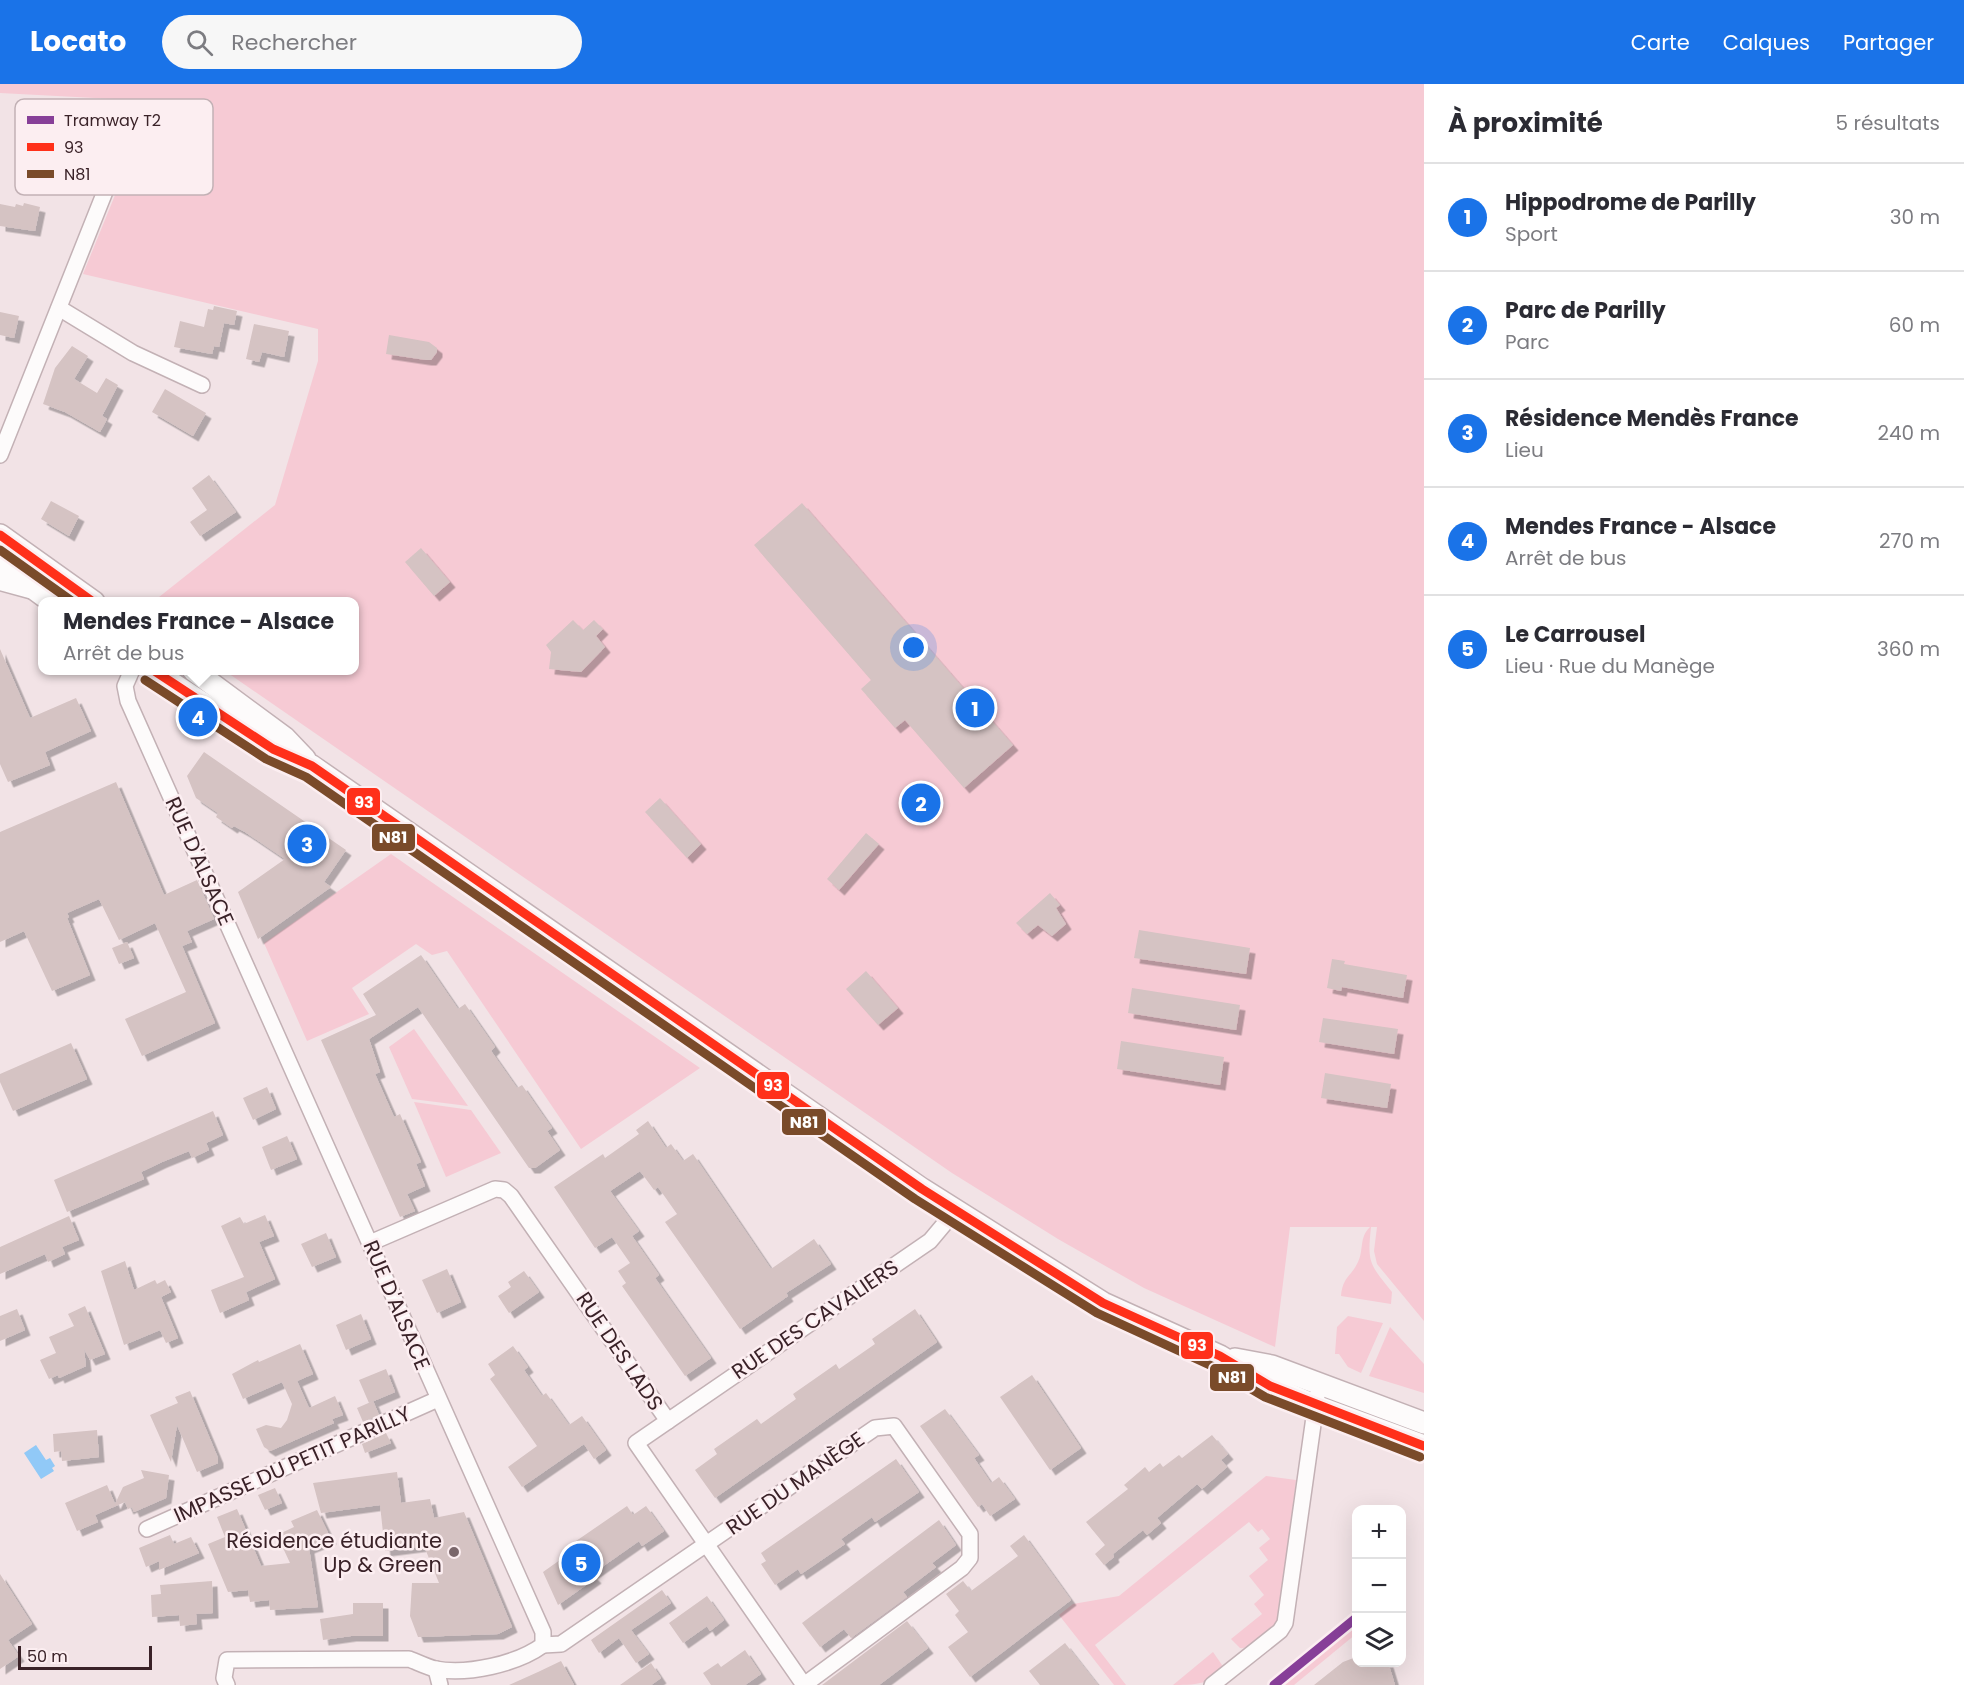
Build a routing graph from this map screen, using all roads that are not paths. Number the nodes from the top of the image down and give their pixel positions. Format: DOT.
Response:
graph roads {
  1 [pos="104,195"];
  2 [pos="59,308"];
  3 [pos="202,385"];
  4 [pos="0,455"];
  5 [pos="0,536"];
  6 [pos="0,564"];
  7 [pos="0,581"];
  8 [pos="45,596"];
  9 [pos="87,597"];
  10 [pos="130,675"];
  11 [pos="161,675"];
  12 [pos="199,675"];
  13 [pos="279,743"];
  14 [pos="956,1210"];
  15 [pos="370,1243"];
  16 [pos="1220,1356"];
  17 [pos="1319,1384"];
  18 [pos="438,1399"];
  19 [pos="1316,1407"];
  20 [pos="668,1420"];
  21 [pos="1424,1423"];
  22 [pos="1424,1446"];
  23 [pos="147,1529"];
  24 [pos="705,1545"];
  25 [pos="543,1645"];
  26 [pos="436,1669"];
  27 [pos="226,1685"];
  28 [pos="440,1685"];
  29 [pos="804,1685"];
  30 [pos="1212,1685"];
  1 -- 2 [label="street"];
  2 -- 3 [label="street"];
  2 -- 4 [label="street"];
  5 -- 9 [label="main road"];
  6 -- 8 [label="main road"];
  7 -- 8 [label="street"];
  10 -- 15 [label="street, RUE D'ALSACE"];
  11 -- 13 [label="main road"];
  12 -- 13 [label="main road"];
  13 -- 14 [label="main road"];
  14 -- 16 [label="main road"];
  14 -- 20 [label="street, RUE DES CAVALIERS"];
  15 -- 18 [label="street, RUE D'ALSACE"];
  15 -- 20 [label="street, RUE DES LADS"];
  16 -- 17 [label="main road"];
  16 -- 19 [label="main road"];
  17 -- 19 [label="street"];
  17 -- 21 [label="main road"];
  18 -- 23 [label="street, IMPASSE DU PETIT PARILLY"];
  18 -- 25 [label="street, RUE D'ALSACE"];
  19 -- 22 [label="main road"];
  19 -- 30 [label="street"];
  20 -- 24 [label="street, RUE DES LADS"];
  24 -- 25 [label="street, RUE DU MANÈGE"];
  24 -- 29 [label="street, RUE DES LADS"];
  24 -- 29 [label="street, RUE DU MANÈGE"];
  25 -- 26 [label="street"];
  26 -- 27 [label="street"];
  26 -- 28 [label="street"];
}
